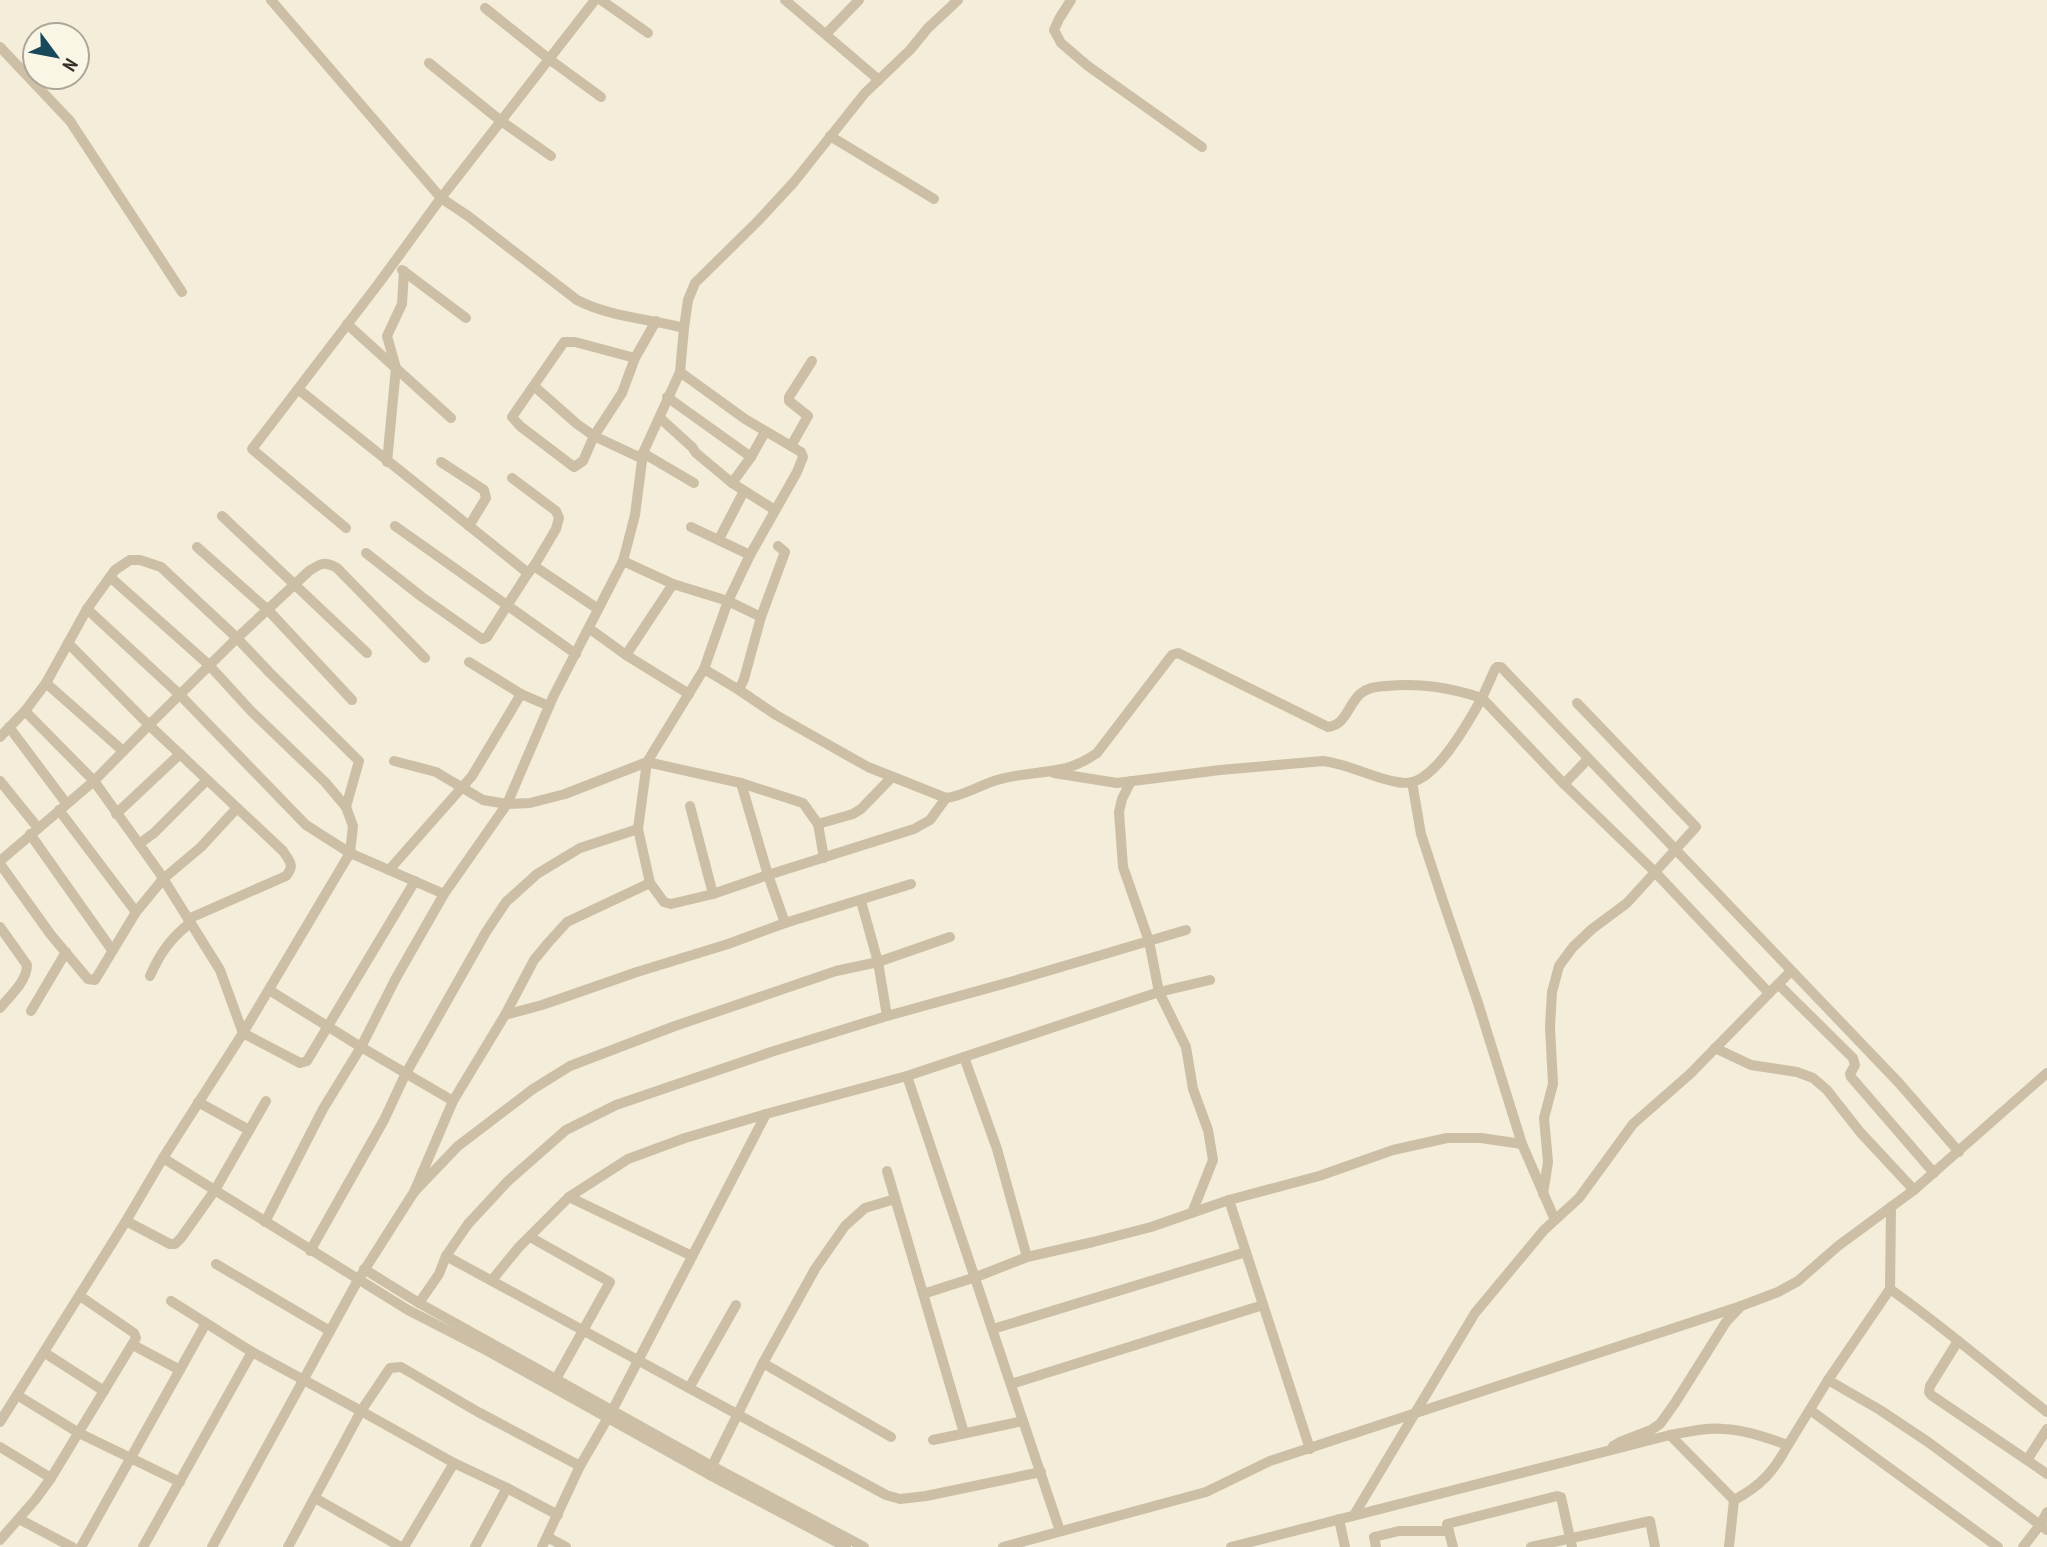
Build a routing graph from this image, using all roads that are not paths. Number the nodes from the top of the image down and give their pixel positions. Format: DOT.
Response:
graph roads {
  1 [pos="271,0"];
  2 [pos="595,0"];
  3 [pos="601,0"];
  4 [pos="785,0"];
  5 [pos="859,0"];
  6 [pos="958,0"];
  7 [pos="1071,0"];
  8 [pos="485,8"];
  9 [pos="648,33"];
  10 [pos="825,34"];
  11 [pos="0,47"];
  12 [pos="549,59"];
  13 [pos="429,63"];
  14 [pos="879,80"];
  15 [pos="601,96"];
  16 [pos="501,121"];
  17 [pos="830,136"];
  18 [pos="1202,147"];
  19 [pos="551,156"];
  20 [pos="442,198"];
  21 [pos="934,200"];
  22 [pos="394,264"];
  23 [pos="404,271"];
  24 [pos="182,292"];
  25 [pos="466,318"];
  26 [pos="656,321"];
  27 [pos="347,324"];
  28 [pos="684,328"];
  29 [pos="635,358"];
  30 [pos="812,360"];
  31 [pos="396,368"];
  32 [pos="680,372"];
  33 [pos="535,387"];
  34 [pos="298,389"];
  35 [pos="667,397"];
  36 [pos="451,418"];
  37 [pos="660,418"];
  38 [pos="765,432"];
  39 [pos="594,436"];
  40 [pos="791,446"];
  41 [pos="643,456"];
  42 [pos="751,457"];
  43 [pos="387,461"];
  44 [pos="441,462"];
  45 [pos="513,478"];
  46 [pos="694,483"];
  47 [pos="732,483"];
  48 [pos="744,491"];
  49 [pos="775,510"];
  50 [pos="222,516"];
  51 [pos="395,526"];
  52 [pos="469,526"];
  53 [pos="691,527"];
  54 [pos="346,528"];
  55 [pos="719,539"];
  56 [pos="778,546"];
  57 [pos="197,547"];
  58 [pos="366,553"];
  59 [pos="750,555"];
  60 [pos="623,561"];
  61 [pos="531,569"];
  62 [pos="110,577"];
  63 [pos="294,584"];
  64 [pos="673,584"];
  65 [pos="728,600"];
  66 [pos="507,607"];
  67 [pos="87,609"];
  68 [pos="268,610"];
  69 [pos="598,610"];
  70 [pos="761,617"];
  71 [pos="590,629"];
  72 [pos="237,638"];
  73 [pos="68,643"];
  74 [pos="367,653"];
  75 [pos="576,654"];
  76 [pos="626,655"];
  77 [pos="425,658"];
  78 [pos="469,662"];
  79 [pos="209,665"];
  80 [pos="704,668"];
  81 [pos="46,683"];
  82 [pos="739,690"];
  83 [pos="179,694"];
  84 [pos="521,694"];
  85 [pos="689,694"];
  86 [pos="1482,698"];
  87 [pos="352,700"];
  88 [pos="1577,703"];
  89 [pos="549,706"];
  90 [pos="25,710"];
  91 [pos="149,725"];
  92 [pos="9,727"];
  93 [pos="0,737"];
  94 [pos="123,751"];
  95 [pos="180,754"];
  96 [pos="1588,759"];
  97 [pos="394,761"];
  98 [pos="648,762"];
  99 [pos="1043,771"];
  100 [pos="892,777"];
  101 [pos="207,780"];
  102 [pos="0,781"];
  103 [pos="94,781"];
  104 [pos="1131,781"];
  105 [pos="1412,782"];
  106 [pos="741,783"];
  107 [pos="1564,784"];
  108 [pos="461,787"];
  109 [pos="946,799"];
  110 [pos="507,804"];
  111 [pos="62,806"];
  112 [pos="690,806"];
  113 [pos="346,807"];
  114 [pos="237,808"];
  115 [pos="116,814"];
  116 [pos="818,824"];
  117 [pos="638,829"];
  118 [pos="34,831"];
  119 [pos="139,844"];
  120 [pos="1676,849"];
  121 [pos="350,853"];
  122 [pos="824,858"];
  123 [pos="1,859"];
  124 [pos="389,870"];
  125 [pos="1654,871"];
  126 [pos="768,875"];
  127 [pos="163,879"];
  128 [pos="415,881"];
  129 [pos="650,883"];
  130 [pos="911,884"];
  131 [pos="444,894"];
  132 [pos="713,894"];
  133 [pos="861,901"];
  134 [pos="135,912"];
  135 [pos="189,921"];
  136 [pos="785,923"];
  137 [pos="0,927"];
  138 [pos="1186,930"];
  139 [pos="950,937"];
  140 [pos="1149,941"];
  141 [pos="112,950"];
  142 [pos="65,952"];
  143 [pos="878,962"];
  144 [pos="1791,971"];
  145 [pos="150,976"];
  146 [pos="1210,980"];
  147 [pos="1777,984"];
  148 [pos="269,990"];
  149 [pos="1159,992"];
  150 [pos="1769,993"];
  151 [pos="0,1008"];
  152 [pos="31,1011"];
  153 [pos="505,1015"];
  154 [pos="887,1016"];
  155 [pos="328,1026"];
  156 [pos="243,1033"];
  157 [pos="361,1047"];
  158 [pos="1715,1048"];
  159 [pos="964,1057"];
  160 [pos="2047,1073"];
  161 [pos="405,1074"];
  162 [pos="907,1076"];
  163 [pos="266,1101"];
  164 [pos="453,1101"];
  165 [pos="198,1102"];
  166 [pos="766,1114"];
  167 [pos="249,1130"];
  168 [pos="1522,1144"];
  169 [pos="1959,1152"];
  170 [pos="163,1158"];
  171 [pos="887,1171"];
  172 [pos="1934,1173"];
  173 [pos="1914,1190"];
  174 [pos="215,1191"];
  175 [pos="414,1192"];
  176 [pos="1543,1194"];
  177 [pos="569,1197"];
  178 [pos="895,1199"];
  179 [pos="1229,1200"];
  180 [pos="1891,1207"];
  181 [pos="1192,1213"];
  182 [pos="1555,1220"];
  183 [pos="126,1221"];
  184 [pos="265,1223"];
  185 [pos="530,1237"];
  186 [pos="310,1251"];
  187 [pos="1246,1252"];
  188 [pos="446,1256"];
  189 [pos="692,1256"];
  190 [pos="1027,1257"];
  191 [pos="216,1264"];
  192 [pos="364,1269"];
  193 [pos="976,1277"];
  194 [pos="358,1280"];
  195 [pos="492,1280"];
  196 [pos="1890,1289"];
  197 [pos="923,1294"];
  198 [pos="80,1296"];
  199 [pos="171,1301"];
  200 [pos="419,1303"];
  201 [pos="736,1304"];
  202 [pos="1263,1305"];
  203 [pos="1741,1306"];
  204 [pos="206,1323"];
  205 [pos="993,1329"];
  206 [pos="330,1331"];
  207 [pos="582,1331"];
  208 [pos="1958,1341"];
  209 [pos="132,1345"];
  210 [pos="252,1352"];
  211 [pos="45,1353"];
  212 [pos="637,1360"];
  213 [pos="763,1363"];
  214 [pos="180,1370"];
  215 [pos="556,1378"];
  216 [pos="302,1380"];
  217 [pos="1828,1380"];
  218 [pos="1011,1384"];
  219 [pos="690,1388"];
  220 [pos="104,1391"];
  221 [pos="17,1395"];
  222 [pos="1810,1410"];
  223 [pos="361,1411"];
  224 [pos="2047,1412"];
  225 [pos="738,1413"];
  226 [pos="610,1414"];
  227 [pos="1414,1415"];
  228 [pos="1023,1421"];
  229 [pos="0,1422"];
  230 [pos="2047,1429"];
  231 [pos="79,1433"];
  232 [pos="964,1433"];
  233 [pos="1670,1435"];
  234 [pos="891,1437"];
  235 [pos="933,1440"];
  236 [pos="1788,1445"];
  237 [pos="0,1447"];
  238 [pos="1310,1449"];
  239 [pos="1604,1452"];
  240 [pos="131,1457"];
  241 [pos="2027,1460"];
  242 [pos="454,1463"];
  243 [pos="580,1466"];
  244 [pos="712,1466"];
  245 [pos="1041,1472"];
  246 [pos="2047,1474"];
  247 [pos="51,1478"];
  248 [pos="180,1482"];
  249 [pos="507,1488"];
  250 [pos="315,1498"];
  251 [pos="1734,1500"];
  252 [pos="2047,1512"];
  253 [pos="558,1515"];
  254 [pos="1354,1515"];
  255 [pos="19,1519"];
  256 [pos="1339,1519"];
  257 [pos="2043,1528"];
  258 [pos="1060,1531"];
  259 [pos="1449,1531"];
  260 [pos="1,1537"];
  261 [pos="547,1537"];
  262 [pos="1571,1543"];
  263 [pos="1731,1545"];
  264 [pos="72,1547"];
  265 [pos="81,1547"];
  266 [pos="143,1547"];
  267 [pos="212,1547"];
  268 [pos="288,1547"];
  269 [pos="402,1547"];
  270 [pos="475,1547"];
  271 [pos="542,1547"];
  272 [pos="566,1547"];
  273 [pos="846,1547"];
  274 [pos="864,1547"];
  275 [pos="1003,1547"];
  276 [pos="1231,1547"];
  277 [pos="1345,1547"];
  278 [pos="1376,1547"];
  279 [pos="1452,1547"];
  280 [pos="1531,1547"];
  281 [pos="1655,1547"];
  282 [pos="1998,1547"];
  283 [pos="2023,1547"];
  1 -- 20 [label="street"];
  2 -- 12 [label="street"];
  3 -- 9 [label="street"];
  4 -- 10 [label="street"];
  5 -- 10 [label="street"];
  6 -- 14 [label="street"];
  7 -- 18 [label="street"];
  8 -- 12 [label="street"];
  10 -- 14 [label="street"];
  11 -- 24 [label="street"];
  12 -- 15 [label="street"];
  12 -- 16 [label="street"];
  13 -- 16 [label="street"];
  14 -- 17 [label="street"];
  16 -- 19 [label="street"];
  16 -- 20 [label="street"];
  17 -- 21 [label="street"];
  17 -- 28 [label="street"];
  20 -- 22 [label="street"];
  20 -- 26 [label="street"];
  22 -- 23 [label="street"];
  22 -- 27 [label="street"];
  23 -- 25 [label="street"];
  23 -- 31 [label="street"];
  26 -- 28 [label="street"];
  26 -- 29 [label="street"];
  27 -- 31 [label="street"];
  27 -- 34 [label="street"];
  28 -- 32 [label="street"];
  29 -- 33 [label="street"];
  29 -- 39 [label="street"];
  30 -- 40 [label="street"];
  31 -- 36 [label="street"];
  31 -- 43 [label="street"];
  32 -- 35 [label="street"];
  32 -- 38 [label="street"];
  33 -- 39 [label="street"];
  33 -- 39 [label="street"];
  34 -- 43 [label="street"];
  34 -- 54 [label="street"];
  35 -- 37 [label="street"];
  35 -- 42 [label="street"];
  37 -- 41 [label="street"];
  37 -- 47 [label="street"];
  38 -- 40 [label="street"];
  38 -- 42 [label="street"];
  39 -- 41 [label="street"];
  40 -- 49 [label="street"];
  41 -- 46 [label="street"];
  41 -- 60 [label="street"];
  42 -- 47 [label="street"];
  43 -- 52 [label="street"];
  44 -- 52 [label="street"];
  45 -- 61 [label="street"];
  47 -- 48 [label="street"];
  48 -- 49 [label="street"];
  48 -- 55 [label="street"];
  49 -- 59 [label="street"];
  50 -- 63 [label="street"];
  51 -- 66 [label="street"];
  52 -- 61 [label="street"];
  53 -- 55 [label="street"];
  55 -- 59 [label="street"];
  56 -- 70 [label="street"];
  57 -- 68 [label="street"];
  58 -- 66 [label="street"];
  59 -- 65 [label="street"];
  60 -- 64 [label="street"];
  60 -- 69 [label="street"];
  61 -- 66 [label="street"];
  61 -- 69 [label="street"];
  62 -- 67 [label="street"];
  62 -- 72 [label="street"];
  62 -- 79 [label="street"];
  63 -- 68 [label="street"];
  63 -- 74 [label="street"];
  63 -- 77 [label="street"];
  64 -- 65 [label="street"];
  64 -- 76 [label="street"];
  65 -- 70 [label="street"];
  65 -- 80 [label="street"];
  66 -- 75 [label="street"];
  67 -- 73 [label="street"];
  67 -- 83 [label="street"];
  68 -- 72 [label="street"];
  68 -- 87 [label="street"];
  69 -- 71 [label="street"];
  70 -- 82 [label="street"];
  71 -- 75 [label="street"];
  71 -- 76 [label="street"];
  72 -- 79 [label="street"];
  72 -- 113 [label="street"];
  73 -- 81 [label="street"];
  73 -- 91 [label="street"];
  75 -- 89 [label="street"];
  76 -- 85 [label="street"];
  78 -- 84 [label="street"];
  79 -- 83 [label="street"];
  79 -- 113 [label="street"];
  80 -- 82 [label="street"];
  80 -- 85 [label="street"];
  81 -- 90 [label="street"];
  81 -- 94 [label="street"];
  82 -- 100 [label="street"];
  83 -- 91 [label="street"];
  83 -- 121 [label="street"];
  84 -- 89 [label="street"];
  84 -- 108 [label="street"];
  85 -- 98 [label="street"];
  86 -- 96 [label="street"];
  86 -- 99 [label="street"];
  86 -- 105 [label="street"];
  86 -- 107 [label="street"];
  88 -- 120 [label="street"];
  89 -- 110 [label="street"];
  90 -- 92 [label="street"];
  90 -- 103 [label="street"];
  91 -- 94 [label="street"];
  91 -- 95 [label="street"];
  92 -- 93 [label="street"];
  92 -- 111 [label="street"];
  94 -- 103 [label="street"];
  95 -- 101 [label="street"];
  95 -- 115 [label="street"];
  96 -- 107 [label="street"];
  96 -- 120 [label="street"];
  97 -- 108 [label="street"];
  98 -- 106 [label="street"];
  98 -- 110 [label="street"];
  98 -- 117 [label="street"];
  99 -- 104 [label="street"];
  99 -- 109 [label="street"];
  100 -- 109 [label="street"];
  100 -- 116 [label="street"];
  101 -- 114 [label="street"];
  101 -- 119 [label="street"];
  102 -- 118 [label="street"];
  103 -- 111 [label="street"];
  103 -- 115 [label="street"];
  104 -- 105 [label="street"];
  104 -- 140 [label="street"];
  105 -- 168 [label="street"];
  106 -- 116 [label="street"];
  106 -- 126 [label="street"];
  107 -- 125 [label="street"];
  108 -- 110 [label="street"];
  108 -- 124 [label="street"];
  109 -- 122 [label="street"];
  110 -- 131 [label="street"];
  111 -- 118 [label="street"];
  111 -- 134 [label="street"];
  112 -- 132 [label="street"];
  113 -- 121 [label="street"];
  114 -- 127 [label="street"];
  114 -- 135 [label="street"];
  115 -- 119 [label="street"];
  116 -- 122 [label="street"];
  117 -- 129 [label="street"];
  117 -- 161 [label="street"];
  118 -- 123 [label="street"];
  118 -- 141 [label="street"];
  119 -- 127 [label="street"];
  120 -- 125 [label="street"];
  120 -- 144 [label="street"];
  121 -- 124 [label="street"];
  121 -- 148 [label="street"];
  122 -- 126 [label="street"];
  123 -- 142 [label="street"];
  124 -- 128 [label="street"];
  125 -- 150 [label="street"];
  125 -- 176 [label="street"];
  126 -- 132 [label="street"];
  126 -- 136 [label="street"];
  127 -- 134 [label="street"];
  127 -- 135 [label="street"];
  128 -- 131 [label="street"];
  128 -- 155 [label="street"];
  129 -- 132 [label="street"];
  129 -- 153 [label="street"];
  130 -- 133 [label="street"];
  131 -- 157 [label="street"];
  133 -- 136 [label="street"];
  133 -- 143 [label="street"];
  134 -- 141 [label="street"];
  135 -- 145 [label="street"];
  135 -- 156 [label="street"];
  136 -- 153 [label="street"];
  137 -- 151 [label="street"];
  138 -- 140 [label="street"];
  139 -- 143 [label="street"];
  140 -- 149 [label="street"];
  140 -- 154 [label="street"];
  141 -- 142 [label="street"];
  142 -- 152 [label="street"];
  143 -- 154 [label="street"];
  143 -- 175 [label="street"];
  144 -- 147 [label="street"];
  144 -- 169 [label="street"];
  146 -- 149 [label="street"];
  147 -- 150 [label="street"];
  147 -- 172 [label="street"];
  148 -- 155 [label="street"];
  148 -- 156 [label="street"];
  149 -- 159 [label="street"];
  149 -- 181 [label="street"];
  150 -- 158 [label="street"];
  153 -- 164 [label="street"];
  154 -- 188 [label="street"];
  155 -- 156 [label="street"];
  155 -- 157 [label="street"];
  156 -- 165 [label="street"];
  157 -- 161 [label="street"];
  157 -- 184 [label="street"];
  158 -- 173 [label="street"];
  158 -- 182 [label="street"];
  159 -- 162 [label="street"];
  159 -- 190 [label="street"];
  160 -- 169 [label="street"];
  161 -- 164 [label="street"];
  161 -- 186 [label="street"];
  162 -- 166 [label="street"];
  162 -- 193 [label="street"];
  163 -- 167 [label="street"];
  164 -- 175 [label="street"];
  165 -- 167 [label="street"];
  165 -- 170 [label="street"];
  166 -- 177 [label="street"];
  166 -- 189 [label="street"];
  167 -- 174 [label="street"];
  168 -- 176 [label="street"];
  168 -- 179 [label="street"];
  169 -- 172 [label="street"];
  170 -- 174 [label="street"];
  170 -- 183 [label="street"];
  171 -- 178 [label="street"];
  172 -- 173 [label="street"];
  173 -- 180 [label="street"];
  174 -- 183 [label="street"];
  174 -- 184 [label="street"];
  175 -- 192 [label="street"];
  176 -- 182 [label="street"];
  177 -- 185 [label="street"];
  177 -- 189 [label="street"];
  178 -- 197 [label="street"];
  178 -- 213 [label="street"];
  179 -- 181 [label="street"];
  179 -- 187 [label="street"];
  180 -- 196 [label="street"];
  180 -- 203 [label="street"];
  181 -- 190 [label="street"];
  182 -- 227 [label="street"];
  183 -- 198 [label="street"];
  184 -- 186 [label="street"];
  185 -- 195 [label="street"];
  185 -- 207 [label="street"];
  186 -- 194 [label="street"];
  187 -- 202 [label="street"];
  187 -- 205 [label="street"];
  188 -- 195 [label="street"];
  188 -- 200 [label="street"];
  189 -- 212 [label="street"];
  190 -- 193 [label="street"];
  191 -- 206 [label="street"];
  192 -- 194 [label="street"];
  192 -- 200 [label="street"];
  193 -- 197 [label="street"];
  193 -- 205 [label="street"];
  194 -- 206 [label="street"];
  194 -- 226 [label="street"];
  195 -- 207 [label="street"];
  196 -- 208 [label="street"];
  196 -- 217 [label="street"];
  197 -- 232 [label="street"];
  198 -- 209 [label="street"];
  198 -- 211 [label="street"];
  199 -- 204 [label="street"];
  200 -- 215 [label="street"];
  201 -- 219 [label="street"];
  202 -- 218 [label="street"];
  202 -- 238 [label="street"];
  203 -- 227 [label="street"];
  203 -- 239 [label="street"];
  204 -- 210 [label="street"];
  204 -- 214 [label="street"];
  205 -- 218 [label="street"];
  206 -- 216 [label="street"];
  207 -- 212 [label="street"];
  207 -- 215 [label="street"];
  208 -- 224 [label="street"];
  208 -- 241 [label="street"];
  209 -- 214 [label="street"];
  209 -- 220 [label="street"];
  210 -- 216 [label="street"];
  210 -- 248 [label="street"];
  211 -- 220 [label="street"];
  211 -- 221 [label="street"];
  212 -- 219 [label="street"];
  212 -- 226 [label="street"];
  213 -- 225 [label="street"];
  213 -- 234 [label="street"];
  214 -- 240 [label="street"];
  215 -- 226 [label="street"];
  216 -- 223 [label="street"];
  216 -- 267 [label="street"];
  217 -- 222 [label="street"];
  217 -- 257 [label="street"];
  218 -- 228 [label="street"];
  219 -- 225 [label="street"];
  220 -- 231 [label="street"];
  221 -- 229 [label="street"];
  221 -- 231 [label="street"];
  222 -- 236 [label="street"];
  222 -- 282 [label="street"];
  223 -- 242 [label="street"];
  223 -- 243 [label="street"];
  223 -- 250 [label="street"];
  225 -- 244 [label="street"];
  225 -- 245 [label="street"];
  226 -- 243 [label="street"];
  226 -- 244 [label="street"];
  226 -- 273 [label="street"];
  227 -- 238 [label="street"];
  227 -- 254 [label="street"];
  228 -- 232 [label="street"];
  228 -- 245 [label="street"];
  230 -- 241 [label="street"];
  231 -- 240 [label="street"];
  231 -- 247 [label="street"];
  232 -- 235 [label="street"];
  233 -- 236 [label="street"];
  233 -- 239 [label="street"];
  233 -- 251 [label="street"];
  236 -- 251 [label="street"];
  237 -- 247 [label="street"];
  238 -- 258 [label="street"];
  239 -- 254 [label="street"];
  240 -- 248 [label="street"];
  240 -- 265 [label="street"];
  241 -- 246 [label="street"];
  242 -- 249 [label="street"];
  242 -- 269 [label="street"];
  243 -- 253 [label="street"];
  244 -- 274 [label="street"];
  245 -- 258 [label="street"];
  247 -- 255 [label="street"];
  248 -- 266 [label="street"];
  249 -- 253 [label="street"];
  249 -- 270 [label="street"];
  250 -- 268 [label="street"];
  250 -- 269 [label="street"];
  251 -- 263 [label="street"];
  252 -- 257 [label="street"];
  253 -- 261 [label="street"];
  254 -- 256 [label="street"];
  255 -- 260 [label="street"];
  255 -- 264 [label="street"];
  256 -- 276 [label="street"];
  256 -- 277 [label="street"];
  257 -- 283 [label="street"];
  258 -- 275 [label="street"];
  259 -- 262 [label="street"];
  259 -- 278 [label="street"];
  259 -- 279 [label="street"];
  261 -- 271 [label="street"];
  261 -- 272 [label="street"];
  262 -- 280 [label="street"];
  262 -- 281 [label="street"];
}
